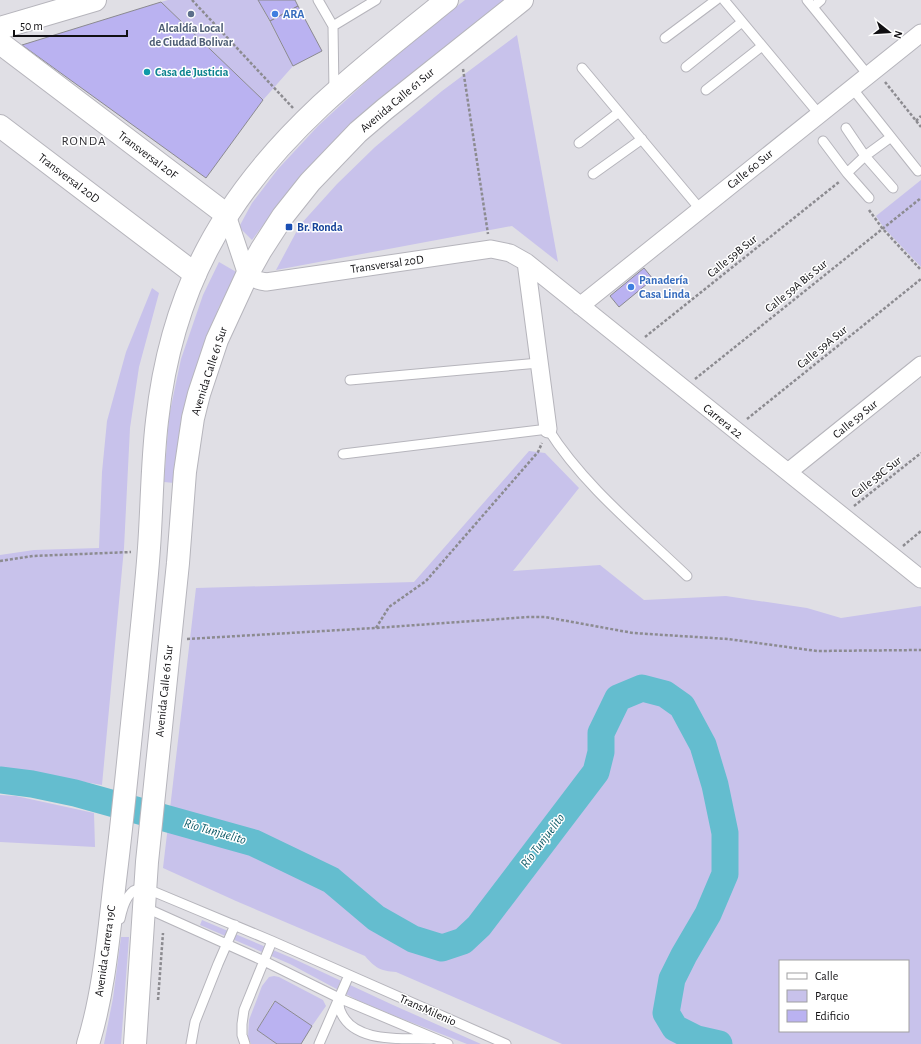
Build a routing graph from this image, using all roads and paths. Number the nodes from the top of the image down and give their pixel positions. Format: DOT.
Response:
graph roads {
  1 [pos="95,0"];
  2 [pos="192,0"];
  3 [pos="318,0"];
  4 [pos="376,0"];
  5 [pos="447,0"];
  6 [pos="522,0"];
  7 [pos="716,0"];
  8 [pos="724,0"];
  9 [pos="821,0"];
  10 [pos="810,4"];
  11 [pos="742,22"];
  12 [pos="333,26"];
  13 [pos="0,28"];
  14 [pos="921,33"];
  15 [pos="664,38"];
  16 [pos="0,43"];
  17 [pos="762,46"];
  18 [pos="460,49"];
  19 [pos="686,67"];
  20 [pos="582,68"];
  21 [pos="872,72"];
  22 [pos="852,88"];
  23 [pos="706,90"];
  24 [pos="334,92"];
  25 [pos="619,112"];
  26 [pos="820,114"];
  27 [pos="921,116"];
  28 [pos="304,120"];
  29 [pos="916,121"];
  30 [pos="0,126"];
  31 [pos="921,127"];
  32 [pos="846,128"];
  33 [pos="891,137"];
  34 [pos="642,139"];
  35 [pos="823,141"];
  36 [pos="578,143"];
  37 [pos="865,156"];
  38 [pos="918,171"];
  39 [pos="593,174"];
  40 [pos="845,176"];
  41 [pos="893,188"];
  42 [pos="870,198"];
  43 [pos="921,198"];
  44 [pos="700,209"];
  45 [pos="227,215"];
  46 [pos="491,249"];
  47 [pos="526,262"];
  48 [pos="195,274"];
  49 [pos="247,275"];
  50 [pos="921,279"];
  51 [pos="580,306"];
  52 [pos="632,348"];
  53 [pos="539,363"];
  54 [pos="921,365"];
  55 [pos="350,380"];
  56 [pos="682,388"];
  57 [pos="548,429"];
  58 [pos="734,429"];
  59 [pos="921,453"];
  60 [pos="343,454"];
  61 [pos="788,472"];
  62 [pos="842,516"];
  63 [pos="921,531"];
  64 [pos="149,551"];
  65 [pos="891,555"];
  66 [pos="0,561"];
  67 [pos="687,576"];
  68 [pos="921,579"];
  69 [pos="375,628"];
  70 [pos="185,639"];
  71 [pos="921,650"];
  72 [pos="147,862"];
  73 [pos="129,883"];
  74 [pos="235,925"];
  75 [pos="163,933"];
  76 [pos="272,941"];
  77 [pos="226,944"];
  78 [pos="264,961"];
  79 [pos="349,975"];
  80 [pos="339,998"];
  81 [pos="158,1004"];
  82 [pos="95,1036"];
  83 [pos="436,1039"];
  84 [pos="127,1044"];
  85 [pos="135,1044"];
  86 [pos="191,1044"];
  87 [pos="245,1044"];
  88 [pos="319,1044"];
  89 [pos="448,1044"];
  90 [pos="506,1044"];
  1 -- 13 [label="main road"];
  2 -- 28 [label="path"];
  3 -- 12 [label="lane"];
  4 -- 12 [label="lane"];
  5 -- 24 [label="main road"];
  6 -- 18 [label="main road, Avenida Calle 61 Sur"];
  7 -- 15 [label="lane"];
  8 -- 11 [label="lane"];
  9 -- 10 [label="lane"];
  10 -- 21 [label="lane"];
  11 -- 17 [label="lane"];
  11 -- 19 [label="lane"];
  12 -- 24 [label="lane"];
  14 -- 21 [label="street, Calle 60 Sur"];
  16 -- 45 [label="main road, Transversal 20F"];
  17 -- 23 [label="lane"];
  17 -- 26 [label="lane"];
  18 -- 46 [label="path"];
  18 -- 49 [label="main road, Avenida Calle 61 Sur"];
  20 -- 25 [label="lane"];
  21 -- 22 [label="street, Calle 60 Sur"];
  21 -- 29 [label="path"];
  22 -- 26 [label="street, Calle 60 Sur"];
  22 -- 33 [label="lane"];
  24 -- 28 [label="main road"];
  25 -- 34 [label="lane"];
  25 -- 36 [label="lane"];
  26 -- 44 [label="street, Calle 60 Sur"];
  27 -- 29 [label="path"];
  28 -- 45 [label="main road"];
  29 -- 31 [label="path"];
  30 -- 48 [label="main road, Transversal 20D"];
  32 -- 37 [label="lane"];
  33 -- 37 [label="lane"];
  33 -- 38 [label="lane"];
  34 -- 39 [label="lane"];
  34 -- 44 [label="lane"];
  35 -- 40 [label="lane"];
  37 -- 40 [label="lane"];
  37 -- 41 [label="lane"];
  40 -- 42 [label="lane"];
  40 -- 52 [label="path, Calle 59B Sur"];
  43 -- 56 [label="path, Calle 59A Bis Sur"];
  44 -- 51 [label="street, Calle 60 Sur"];
  45 -- 48 [label="main road"];
  45 -- 49 [label="street"];
  46 -- 47 [label="street, Transversal 20D"];
  46 -- 49 [label="street, Transversal 20D"];
  47 -- 51 [label="street, Carrera 22"];
  47 -- 53 [label="street"];
  48 -- 64 [label="main road"];
  49 -- 72 [label="main road, Avenida Calle 61 Sur"];
  50 -- 58 [label="path, Calle 59A Sur"];
  51 -- 52 [label="street, Carrera 22"];
  52 -- 56 [label="street, Carrera 22"];
  53 -- 55 [label="lane"];
  53 -- 57 [label="street"];
  54 -- 61 [label="street, Calle 59 Sur"];
  56 -- 58 [label="street, Carrera 22"];
  57 -- 60 [label="lane"];
  57 -- 67 [label="lane"];
  57 -- 69 [label="path"];
  58 -- 61 [label="street, Carrera 22"];
  59 -- 62 [label="path, Calle 58C Sur"];
  61 -- 62 [label="street, Carrera 22"];
  62 -- 65 [label="street, Carrera 22"];
  63 -- 65 [label="path"];
  64 -- 66 [label="path"];
  64 -- 73 [label="main road"];
  65 -- 68 [label="street, Carrera 22"];
  69 -- 70 [label="path"];
  69 -- 71 [label="path"];
  72 -- 73 [label="main road, Avenida Carrera 19C"];
  73 -- 74 [label="lane, TransMilenio"];
  73 -- 77 [label="lane, TransMilenio"];
  73 -- 82 [label="lane"];
  73 -- 82 [label="main road, Avenida Carrera 19C"];
  73 -- 84 [label="lane"];
  73 -- 85 [label="main road, Avenida Carrera 19C"];
  74 -- 76 [label="lane, TransMilenio"];
  74 -- 77 [label="lane"];
  75 -- 81 [label="path"];
  76 -- 78 [label="lane"];
  76 -- 79 [label="lane, TransMilenio"];
  77 -- 78 [label="lane, TransMilenio"];
  77 -- 86 [label="lane"];
  78 -- 80 [label="lane, TransMilenio"];
  78 -- 87 [label="lane"];
  79 -- 80 [label="lane"];
  79 -- 90 [label="lane, TransMilenio"];
  80 -- 83 [label="lane, TransMilenio"];
  80 -- 83 [label="lane, TransMilenio"];
  80 -- 88 [label="lane"];
  83 -- 89 [label="lane, TransMilenio"];
}
